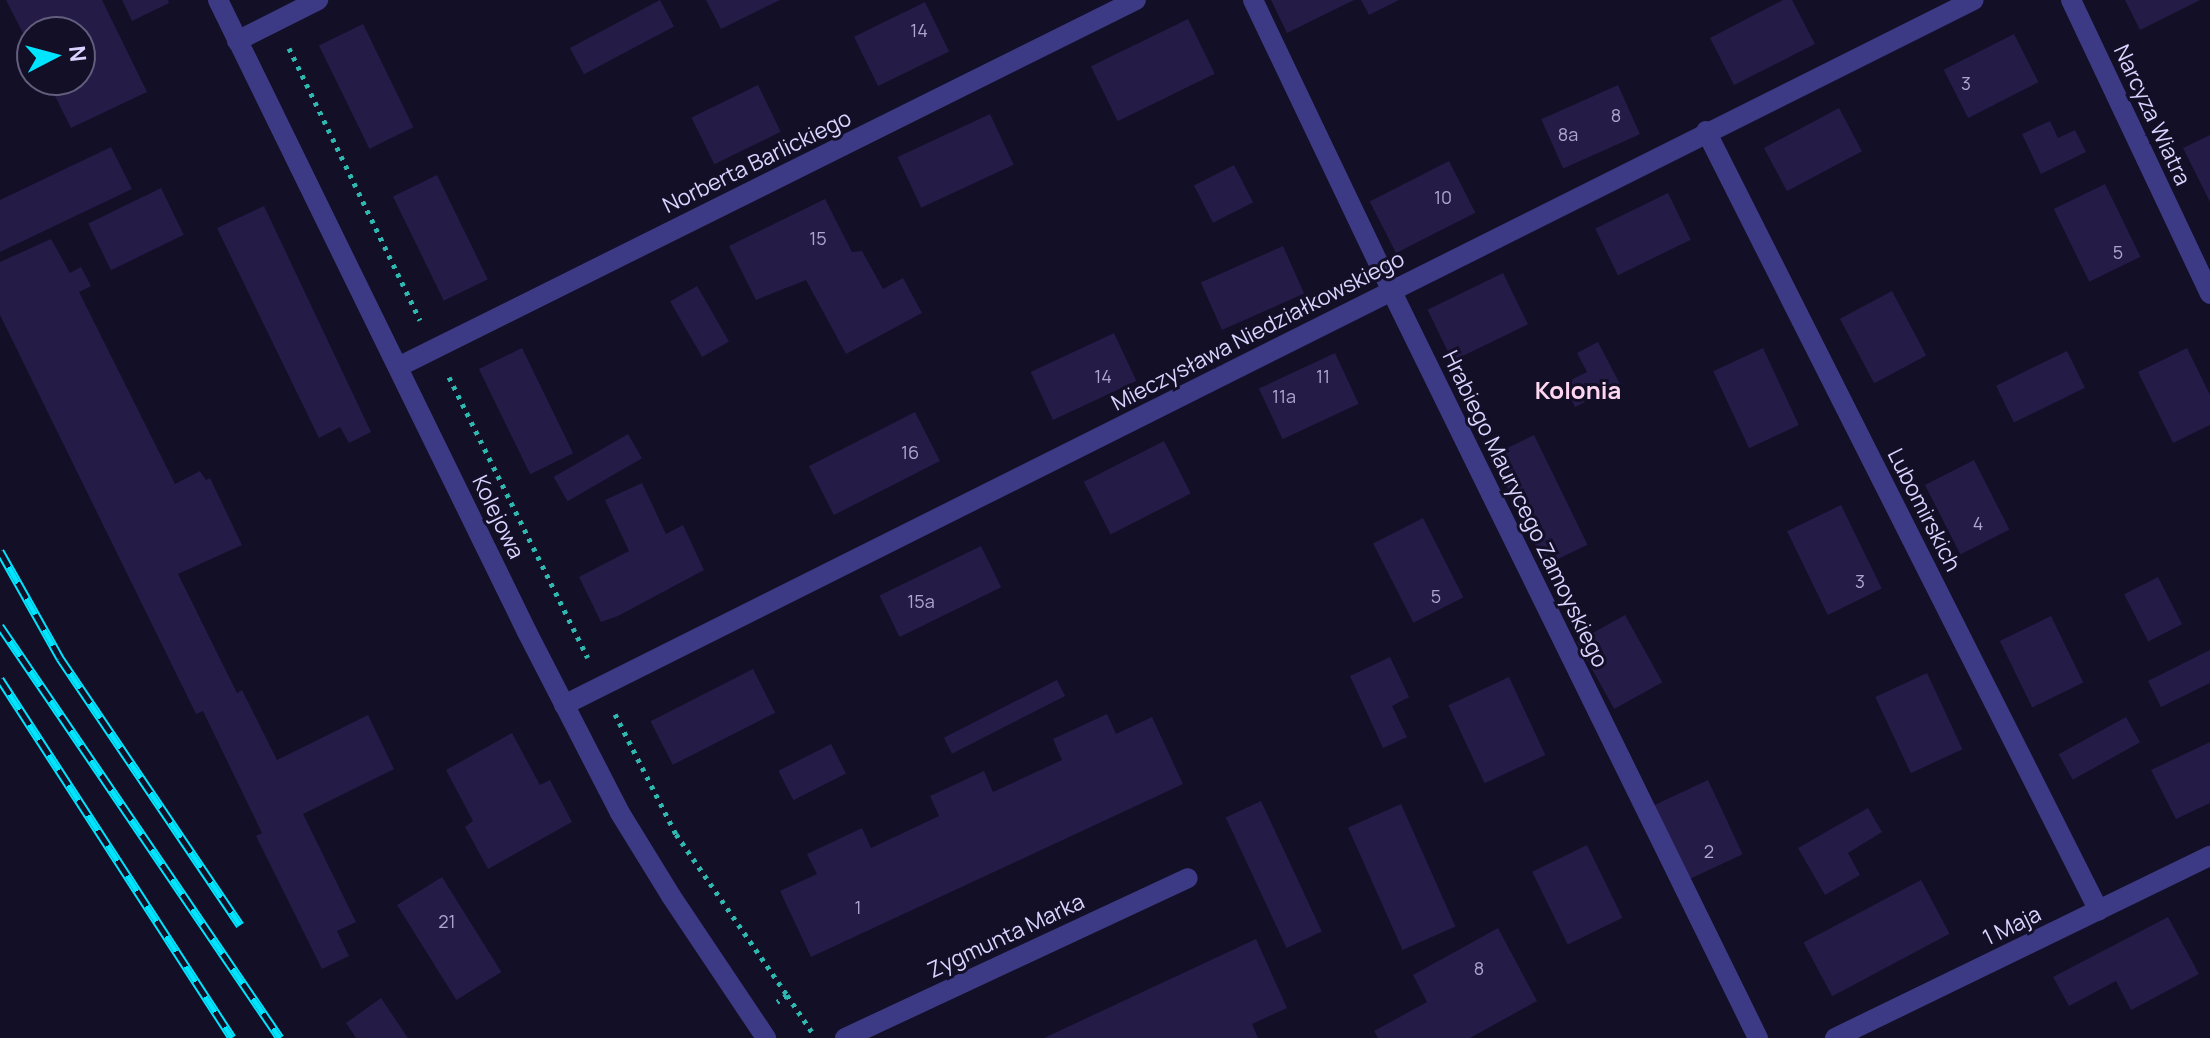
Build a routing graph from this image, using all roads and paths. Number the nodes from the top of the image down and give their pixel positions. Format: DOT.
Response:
graph roads {
  1 [pos="218,0"];
  2 [pos="318,0"];
  3 [pos="1136,0"];
  4 [pos="1253,0"];
  5 [pos="1974,0"];
  6 [pos="2071,0"];
  7 [pos="237,41"];
  8 [pos="287,44"];
  9 [pos="1706,131"];
  10 [pos="1392,292"];
  11 [pos="2210,294"];
  12 [pos="423,326"];
  13 [pos="398,367"];
  14 [pos="445,370"];
  15 [pos="590,663"];
  16 [pos="564,705"];
  17 [pos="612,707"];
  18 [pos="2210,856"];
  19 [pos="1188,878"];
  20 [pos="2099,911"];
  21 [pos="787,995"];
  22 [pos="773,1005"];
  23 [pos="812,1032"];
  24 [pos="766,1038"];
  25 [pos="845,1038"];
  26 [pos="1758,1038"];
  27 [pos="1835,1038"];
  1 -- 7 [label="street, Kolejowa"];
  2 -- 7 [label="street"];
  3 -- 13 [label="street, Norberta Barlickiego"];
  4 -- 10 [label="street, Hrabiego Maurycego Zamoyskiego"];
  5 -- 9 [label="street, Mieczysława Niedziałkowskiego"];
  6 -- 11 [label="street, Narcyza Wiatra"];
  7 -- 13 [label="street, Kolejowa"];
  8 -- 12 [label="path"];
  9 -- 10 [label="street, Mieczysława Niedziałkowskiego"];
  9 -- 20 [label="street, Lubomirskich"];
  10 -- 16 [label="street, Mieczysława Niedziałkowskiego"];
  10 -- 26 [label="street, Hrabiego Maurycego Zamoyskiego"];
  13 -- 16 [label="street, Kolejowa"];
  14 -- 15 [label="path"];
  16 -- 24 [label="street, Kolejowa"];
  17 -- 21 [label="path"];
  18 -- 20 [label="street, 1 Maja"];
  19 -- 25 [label="street, Zygmunta Marka"];
  20 -- 27 [label="street, 1 Maja"];
  21 -- 22 [label="path"];
  21 -- 23 [label="path"];
}
